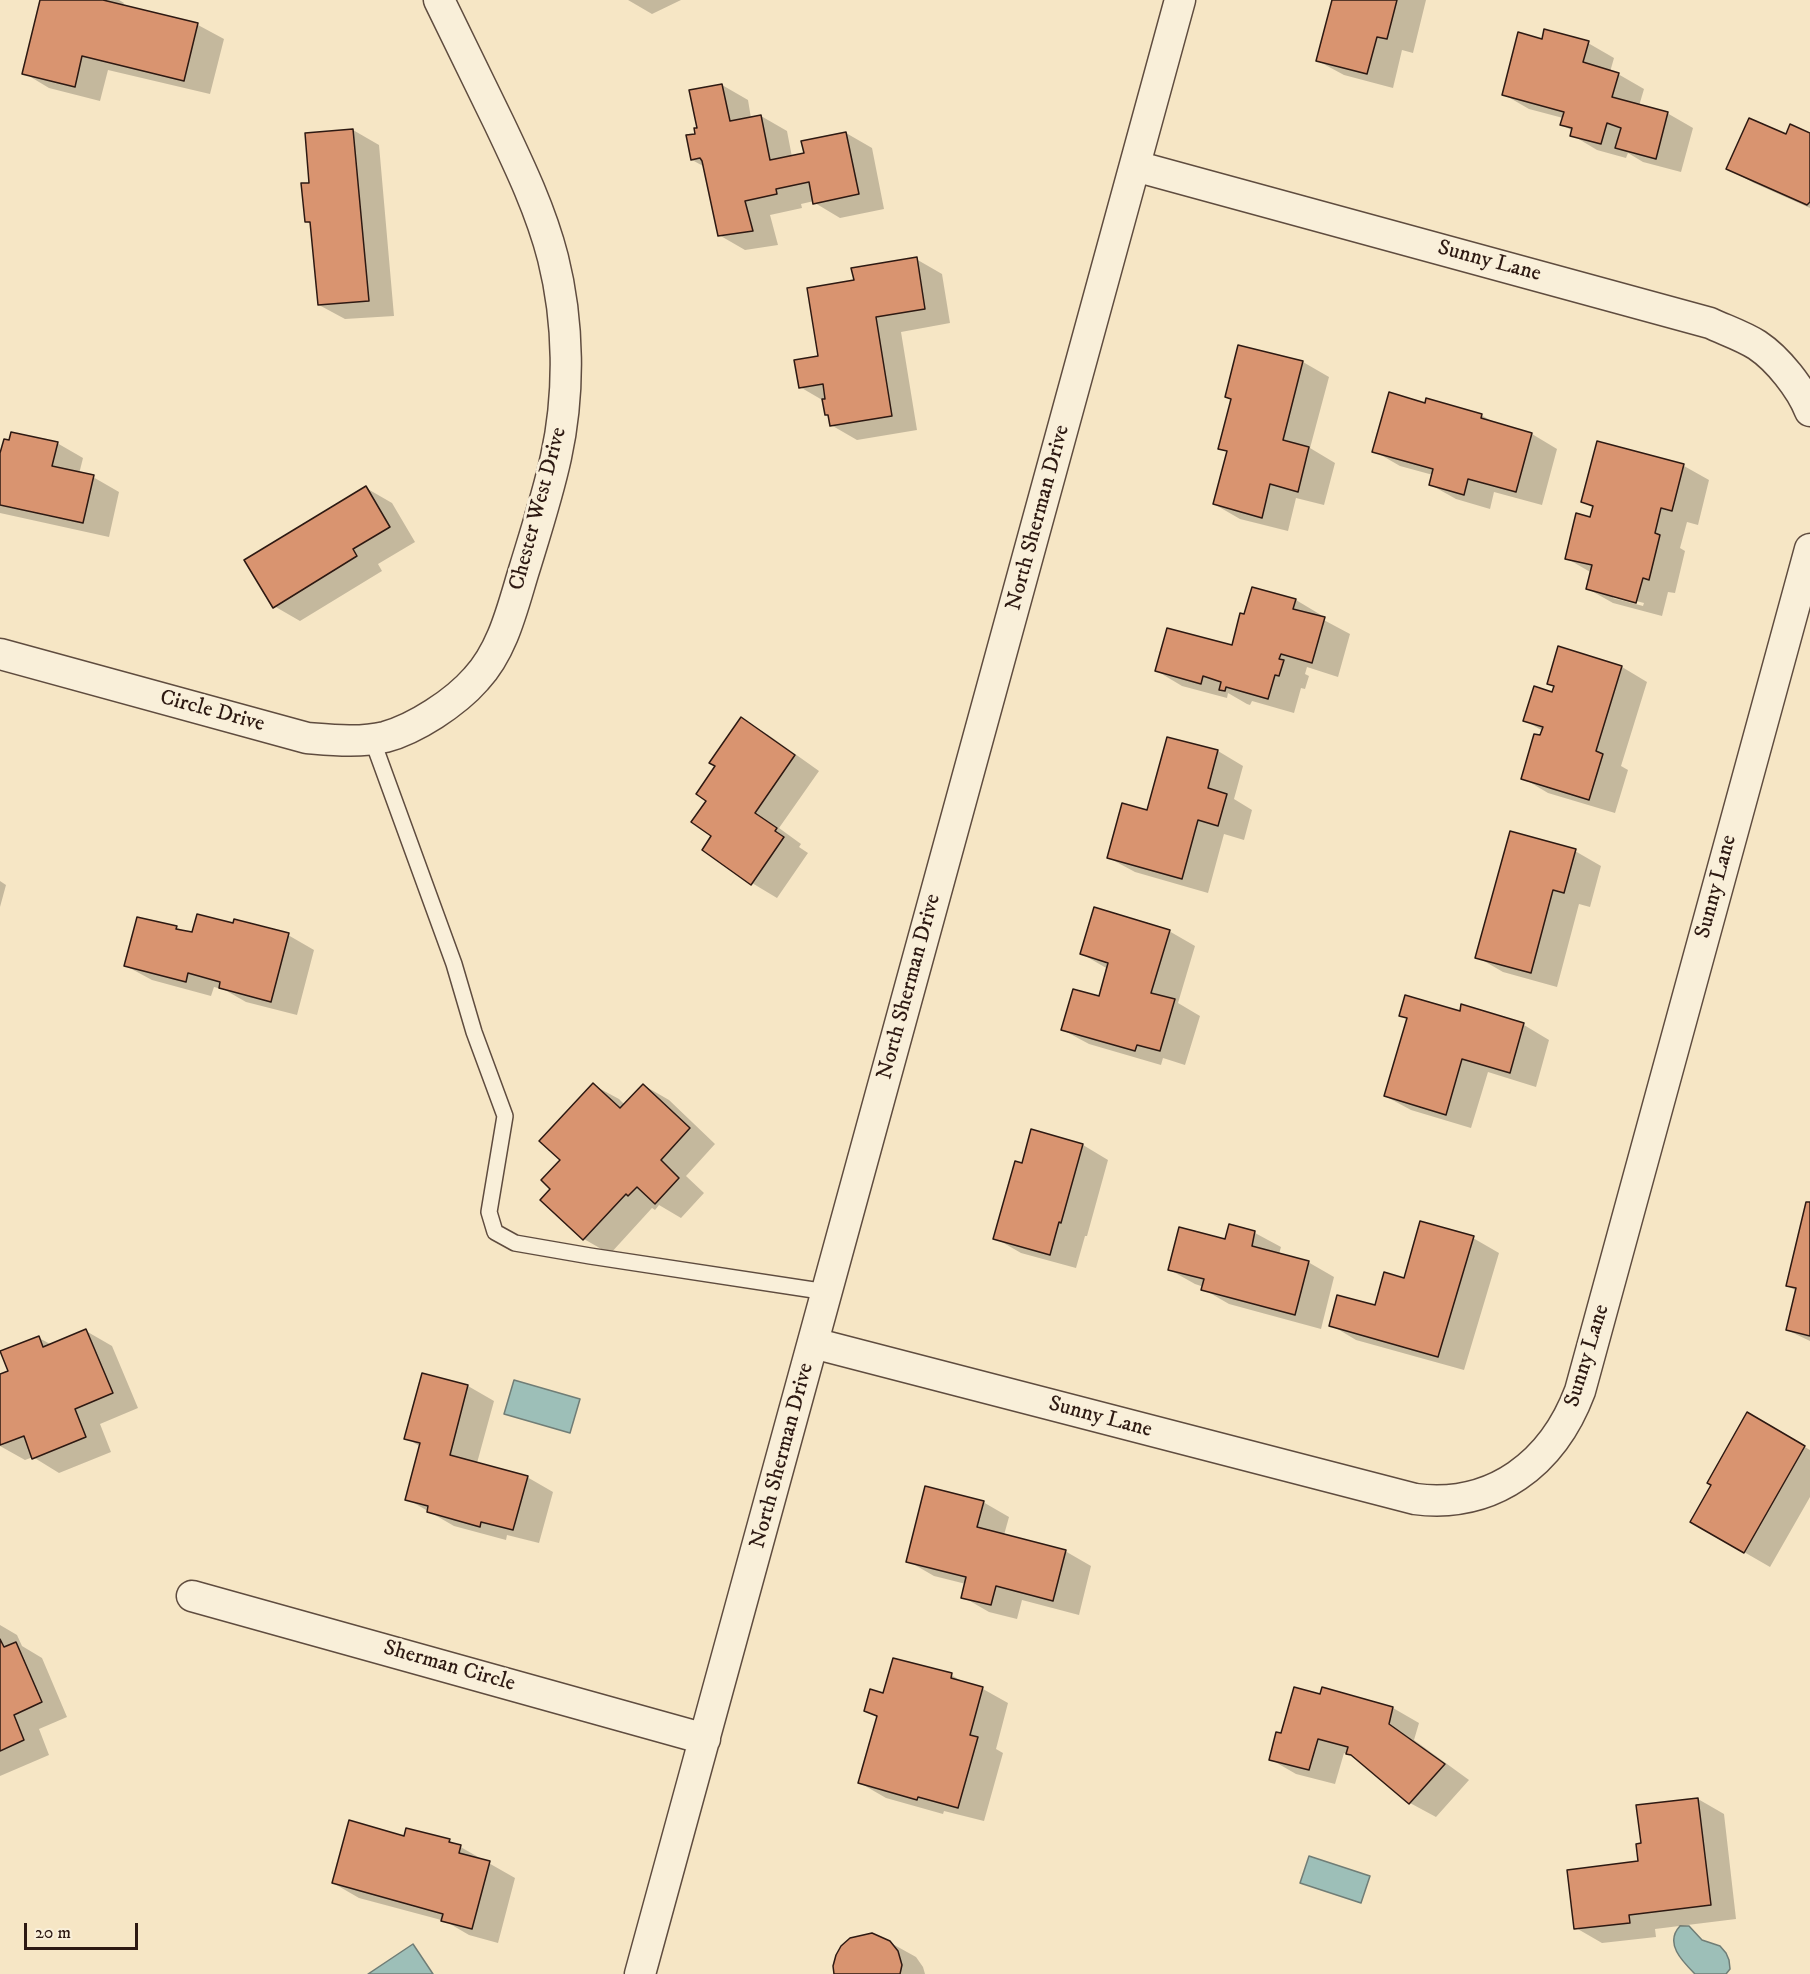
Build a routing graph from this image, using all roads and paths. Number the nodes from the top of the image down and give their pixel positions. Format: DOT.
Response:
graph roads {
  1 [pos="439,0"];
  2 [pos="1180,0"];
  3 [pos="1135,166"];
  4 [pos="1810,411"];
  5 [pos="1810,549"];
  6 [pos="0,654"];
  7 [pos="424,720"];
  8 [pos="372,739"];
  9 [pos="827,1292"];
  10 [pos="813,1343"];
  11 [pos="192,1596"];
  12 [pos="705,1738"];
  13 [pos="640,1974"];
  1 -- 7 [label="street, Chester West Drive"];
  2 -- 3 [label="street, North Sherman Drive"];
  3 -- 4 [label="street, Sunny Lane"];
  3 -- 9 [label="street, North Sherman Drive"];
  5 -- 10 [label="street, Sunny Lane"];
  6 -- 8 [label="street, Circle Drive"];
  7 -- 8 [label="street, Circle Drive"];
  8 -- 9 [label="lane"];
  9 -- 10 [label="street, North Sherman Drive"];
  10 -- 12 [label="street, North Sherman Drive"];
  11 -- 12 [label="street, Sherman Circle"];
  12 -- 13 [label="street, North Sherman Drive"];
}
